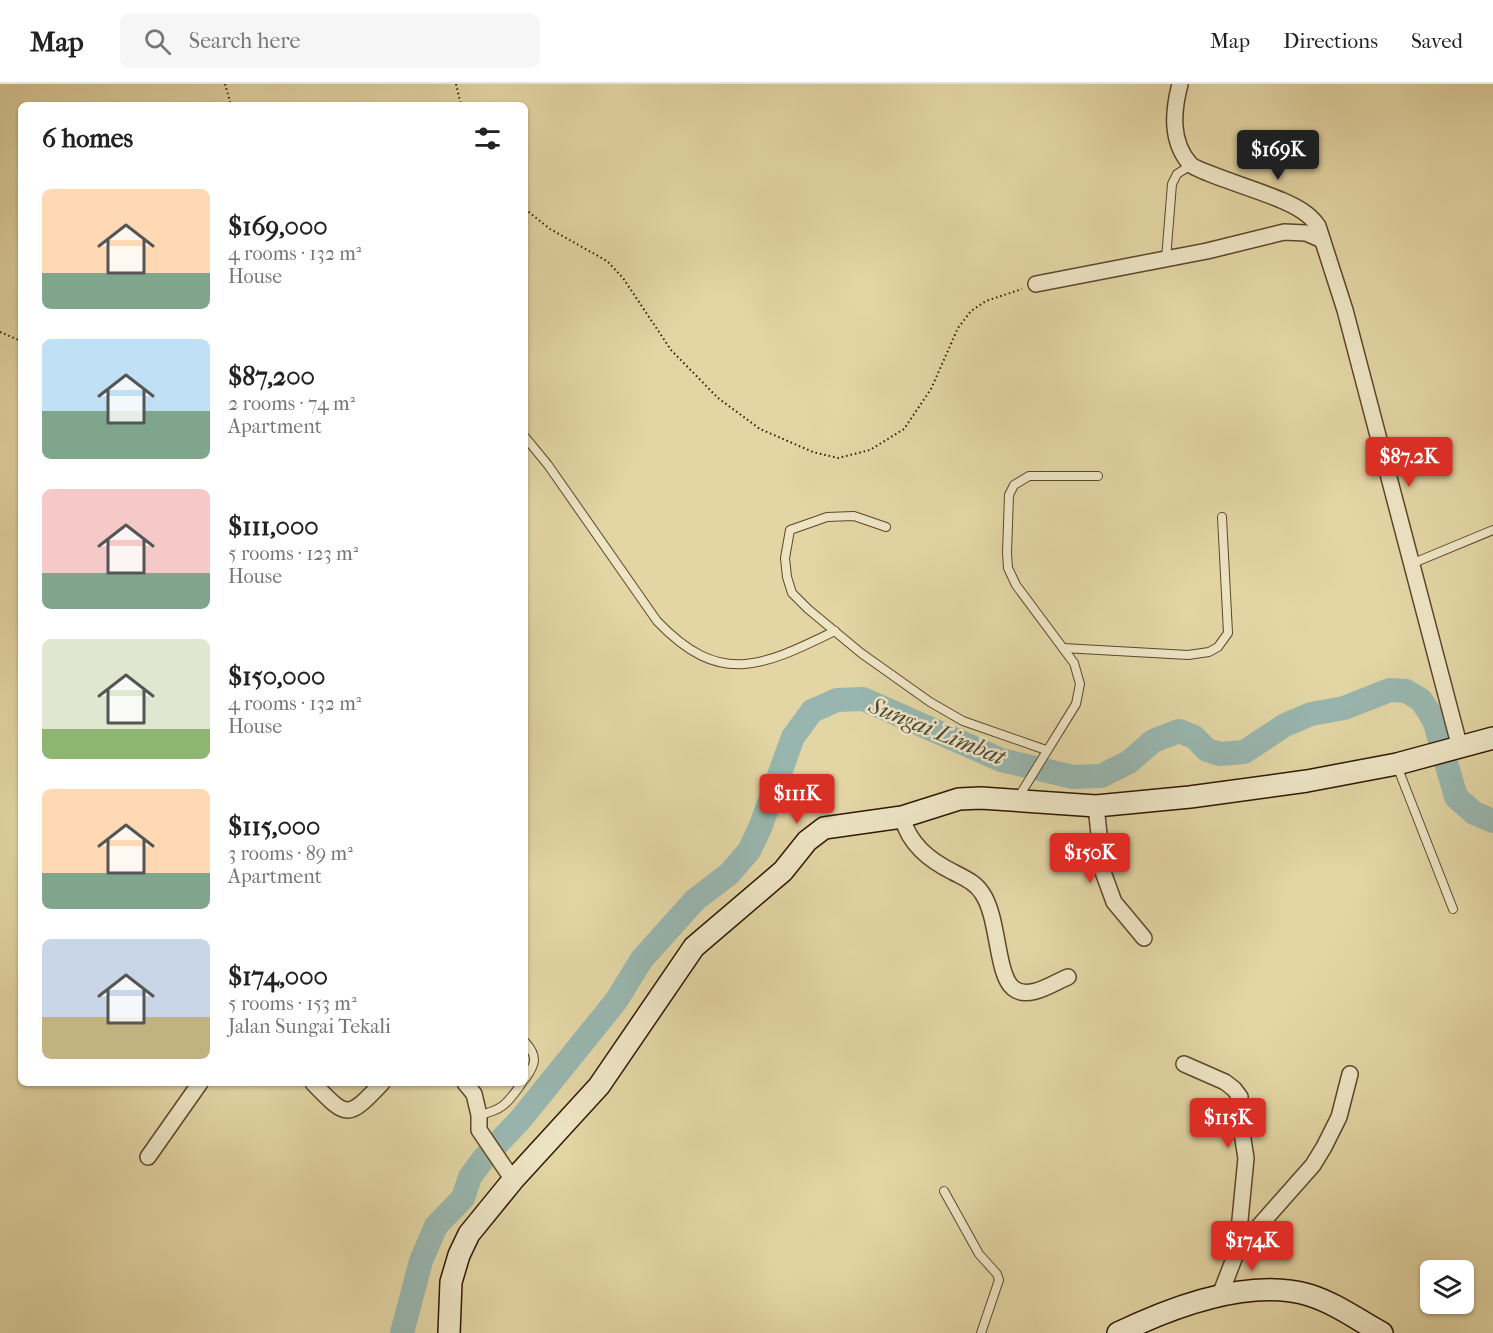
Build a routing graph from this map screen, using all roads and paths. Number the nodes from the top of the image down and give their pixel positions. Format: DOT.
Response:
graph roads {
  1 [pos="225,84"];
  2 [pos="456,84"];
  3 [pos="1180,84"];
  4 [pos="230,102"];
  5 [pos="460,102"];
  6 [pos="1191,165"];
  7 [pos="528,211"];
  8 [pos="1322,240"];
  9 [pos="1166,259"];
  10 [pos="1036,284"];
  11 [pos="0,332"];
  12 [pos="18,341"];
  13 [pos="528,440"];
  14 [pos="1098,476"];
  15 [pos="1222,517"];
  16 [pos="886,527"];
  17 [pos="1493,530"];
  18 [pos="1411,564"];
  19 [pos="835,632"];
  20 [pos="1063,648"];
  21 [pos="1493,738"];
  22 [pos="1456,749"];
  23 [pos="1046,750"];
  24 [pos="1397,764"];
  25 [pos="1016,800"];
  26 [pos="1096,806"];
  27 [pos="902,818"];
  28 [pos="1453,909"];
  29 [pos="1144,938"];
  30 [pos="1068,976"];
  31 [pos="528,1045"];
  32 [pos="1184,1064"];
  33 [pos="1350,1074"];
  34 [pos="528,1076"];
  35 [pos="198,1086"];
  36 [pos="316,1086"];
  37 [pos="378,1086"];
  38 [pos="467,1086"];
  39 [pos="520,1086"];
  40 [pos="480,1115"];
  41 [pos="148,1158"];
  42 [pos="513,1180"];
  43 [pos="944,1191"];
  44 [pos="1237,1251"];
  45 [pos="1220,1295"];
  46 [pos="449,1333"];
  47 [pos="981,1333"];
  48 [pos="1118,1333"];
  49 [pos="1382,1333"];
  1 -- 4 [label="path"];
  2 -- 5 [label="path"];
  3 -- 6 [label="street"];
  6 -- 8 [label="street"];
  6 -- 9 [label="lane"];
  7 -- 10 [label="path"];
  8 -- 9 [label="street"];
  8 -- 18 [label="street"];
  9 -- 10 [label="street"];
  11 -- 12 [label="path"];
  13 -- 19 [label="lane"];
  14 -- 20 [label="lane"];
  15 -- 20 [label="lane"];
  16 -- 19 [label="lane"];
  17 -- 18 [label="lane"];
  18 -- 22 [label="street"];
  19 -- 23 [label="lane"];
  20 -- 23 [label="lane"];
  21 -- 22 [label="street"];
  22 -- 24 [label="street"];
  23 -- 25 [label="lane"];
  24 -- 26 [label="street"];
  24 -- 28 [label="lane"];
  25 -- 26 [label="street"];
  25 -- 27 [label="street"];
  26 -- 29 [label="street"];
  27 -- 30 [label="street"];
  27 -- 42 [label="street"];
  31 -- 34 [label="lane"];
  32 -- 44 [label="street"];
  33 -- 44 [label="street"];
  35 -- 41 [label="street"];
  36 -- 37 [label="street"];
  38 -- 40 [label="street"];
  39 -- 40 [label="lane"];
  40 -- 42 [label="street"];
  42 -- 46 [label="street"];
  43 -- 47 [label="lane"];
  44 -- 45 [label="street"];
  45 -- 48 [label="street"];
  45 -- 49 [label="street"];
}
